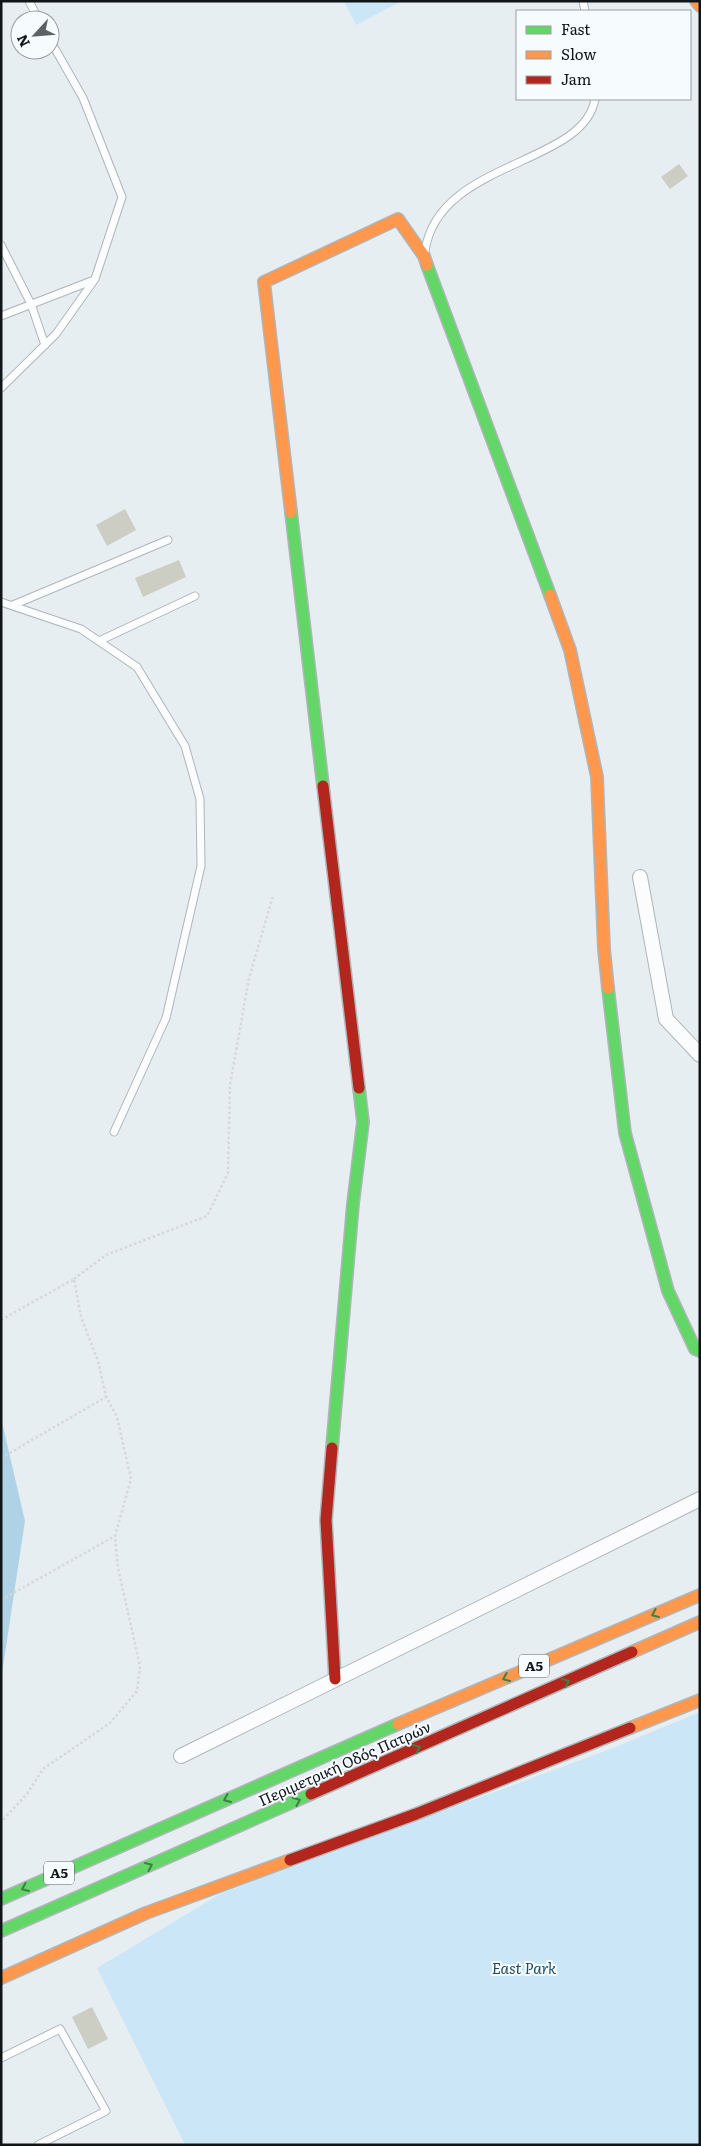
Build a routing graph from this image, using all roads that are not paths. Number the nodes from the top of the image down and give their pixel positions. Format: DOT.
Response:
graph roads {
  1 [pos="696,1"];
  2 [pos="700,6"];
  3 [pos="60,58"];
  4 [pos="595,100"];
  5 [pos="1,245"];
  6 [pos="424,256"];
  7 [pos="95,280"];
  8 [pos="31,304"];
  9 [pos="1,316"];
  10 [pos="45,345"];
  11 [pos="1,388"];
  12 [pos="168,540"];
  13 [pos="195,596"];
  14 [pos="1,602"];
  15 [pos="13,605"];
  16 [pos="99,641"];
  17 [pos="640,877"];
  18 [pos="700,1055"];
  19 [pos="114,1132"];
  20 [pos="700,1351"];
  21 [pos="700,1499"];
  22 [pos="700,1595"];
  23 [pos="700,1622"];
  24 [pos="335,1679"];
  25 [pos="700,1700"];
  26 [pos="181,1756"];
  27 [pos="1,1899"];
  28 [pos="1,1931"];
  29 [pos="1,1978"];
  30 [pos="1,2058"];
  31 [pos="50,2142"];
  32 [pos="38,2145"];
  1 -- 2 [label="main road"];
  3 -- 7 [label="lane"];
  4 -- 6 [label="lane"];
  5 -- 8 [label="lane"];
  6 -- 20 [label="main road"];
  6 -- 24 [label="main road"];
  7 -- 8 [label="lane"];
  7 -- 10 [label="lane"];
  8 -- 9 [label="lane"];
  8 -- 10 [label="lane"];
  10 -- 11 [label="lane"];
  12 -- 15 [label="lane"];
  13 -- 16 [label="lane"];
  14 -- 15 [label="lane"];
  15 -- 16 [label="lane"];
  16 -- 19 [label="lane"];
  17 -- 18 [label="street"];
  21 -- 24 [label="street"];
  22 -- 27 [label="main road, Περιμετρική Οδός Πατρών / Α5, one-way"];
  28 -- 23 [label="main road, Περιμετρική Οδός Πατρών / Α5, one-way"];
  24 -- 26 [label="street"];
  25 -- 29 [label="main road"];
  30 -- 31 [label="lane"];
  31 -- 32 [label="lane"];
}
